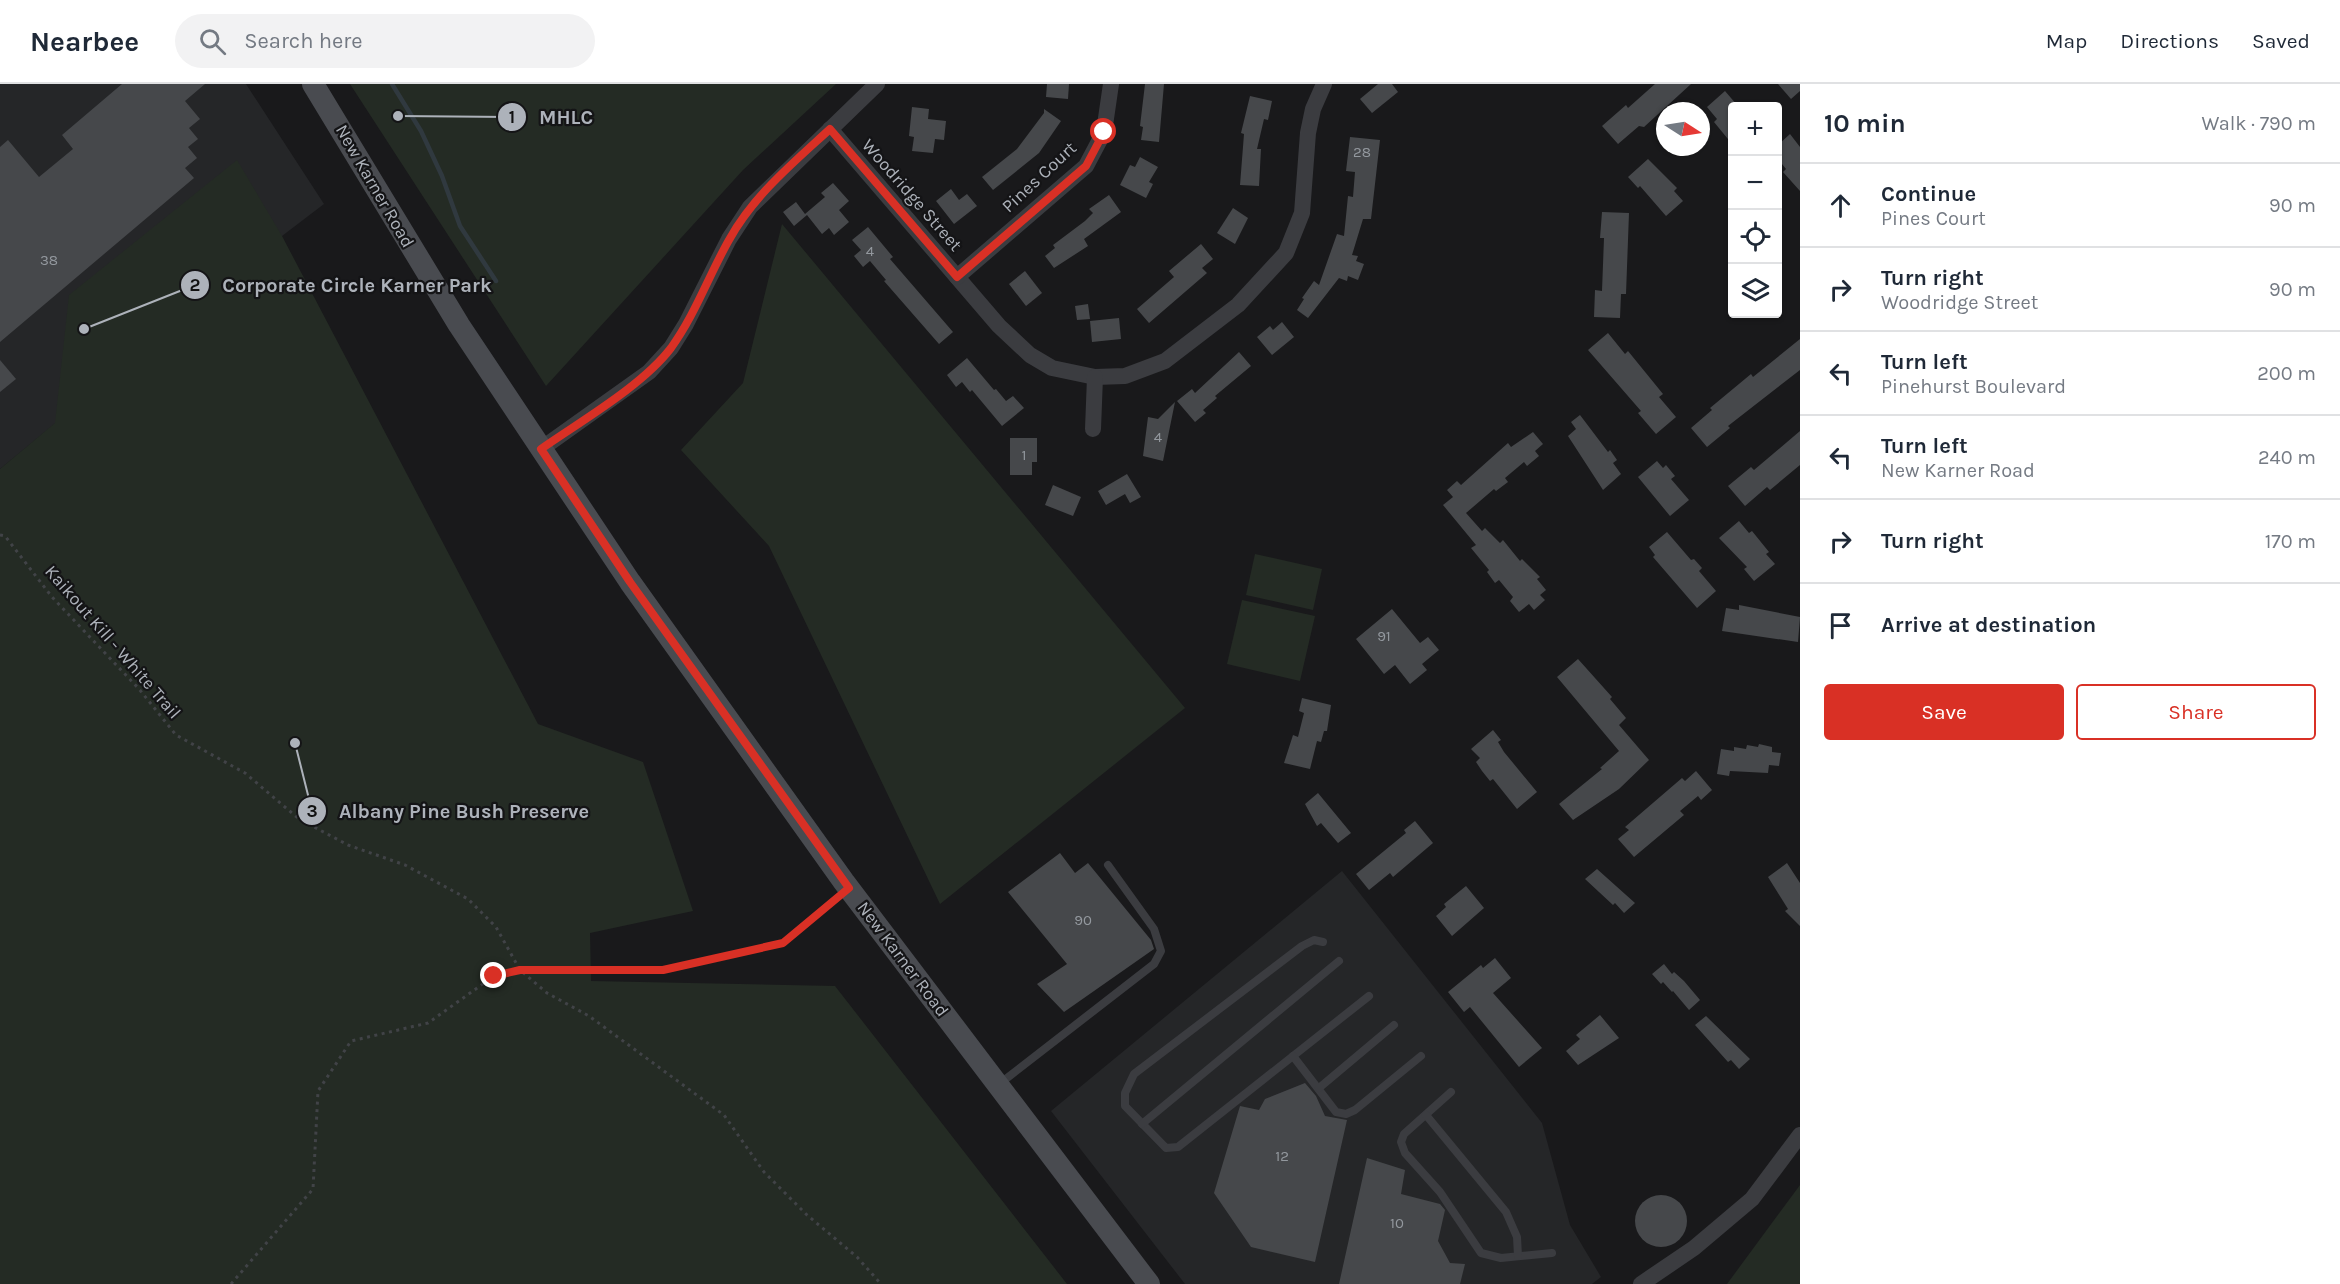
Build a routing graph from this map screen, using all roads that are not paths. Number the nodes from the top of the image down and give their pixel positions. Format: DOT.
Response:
graph roads {
  1 [pos="313,84"];
  2 [pos="877,84"];
  3 [pos="1112,84"];
  4 [pos="1324,84"];
  5 [pos="830,129"];
  6 [pos="957,277"];
  7 [pos="1095,377"];
  8 [pos="1093,429"];
  9 [pos="541,449"];
  10 [pos="1107,865"];
  11 [pos="1323,942"];
  12 [pos="1339,961"];
  13 [pos="1369,996"];
  14 [pos="1394,1025"];
  15 [pos="1293,1056"];
  16 [pos="1421,1056"];
  17 [pos="997,1086"];
  18 [pos="1319,1088"];
  19 [pos="1451,1092"];
  20 [pos="1426,1114"];
  21 [pos="1142,1124"];
  22 [pos="1800,1135"];
  23 [pos="1552,1253"];
  24 [pos="1518,1256"];
  25 [pos="1149,1284"];
  26 [pos="1641,1284"];
  1 -- 9 [label="main road, New Karner Road"];
  2 -- 5 [label="street"];
  3 -- 6 [label="street, Pines Court"];
  4 -- 7 [label="street, Woodridge Street"];
  5 -- 6 [label="street, Woodridge Street"];
  5 -- 9 [label="street"];
  6 -- 7 [label="street, Woodridge Street"];
  7 -- 8 [label="street"];
  9 -- 17 [label="main road, New Karner Road"];
  10 -- 17 [label="lane"];
  11 -- 21 [label="lane"];
  12 -- 21 [label="lane"];
  13 -- 15 [label="lane"];
  14 -- 18 [label="lane"];
  15 -- 18 [label="lane"];
  15 -- 21 [label="lane"];
  16 -- 18 [label="lane"];
  17 -- 25 [label="main road, New Karner Road"];
  19 -- 20 [label="lane"];
  20 -- 24 [label="lane"];
  20 -- 24 [label="lane"];
  22 -- 26 [label="street"];
  23 -- 24 [label="lane"];
}
